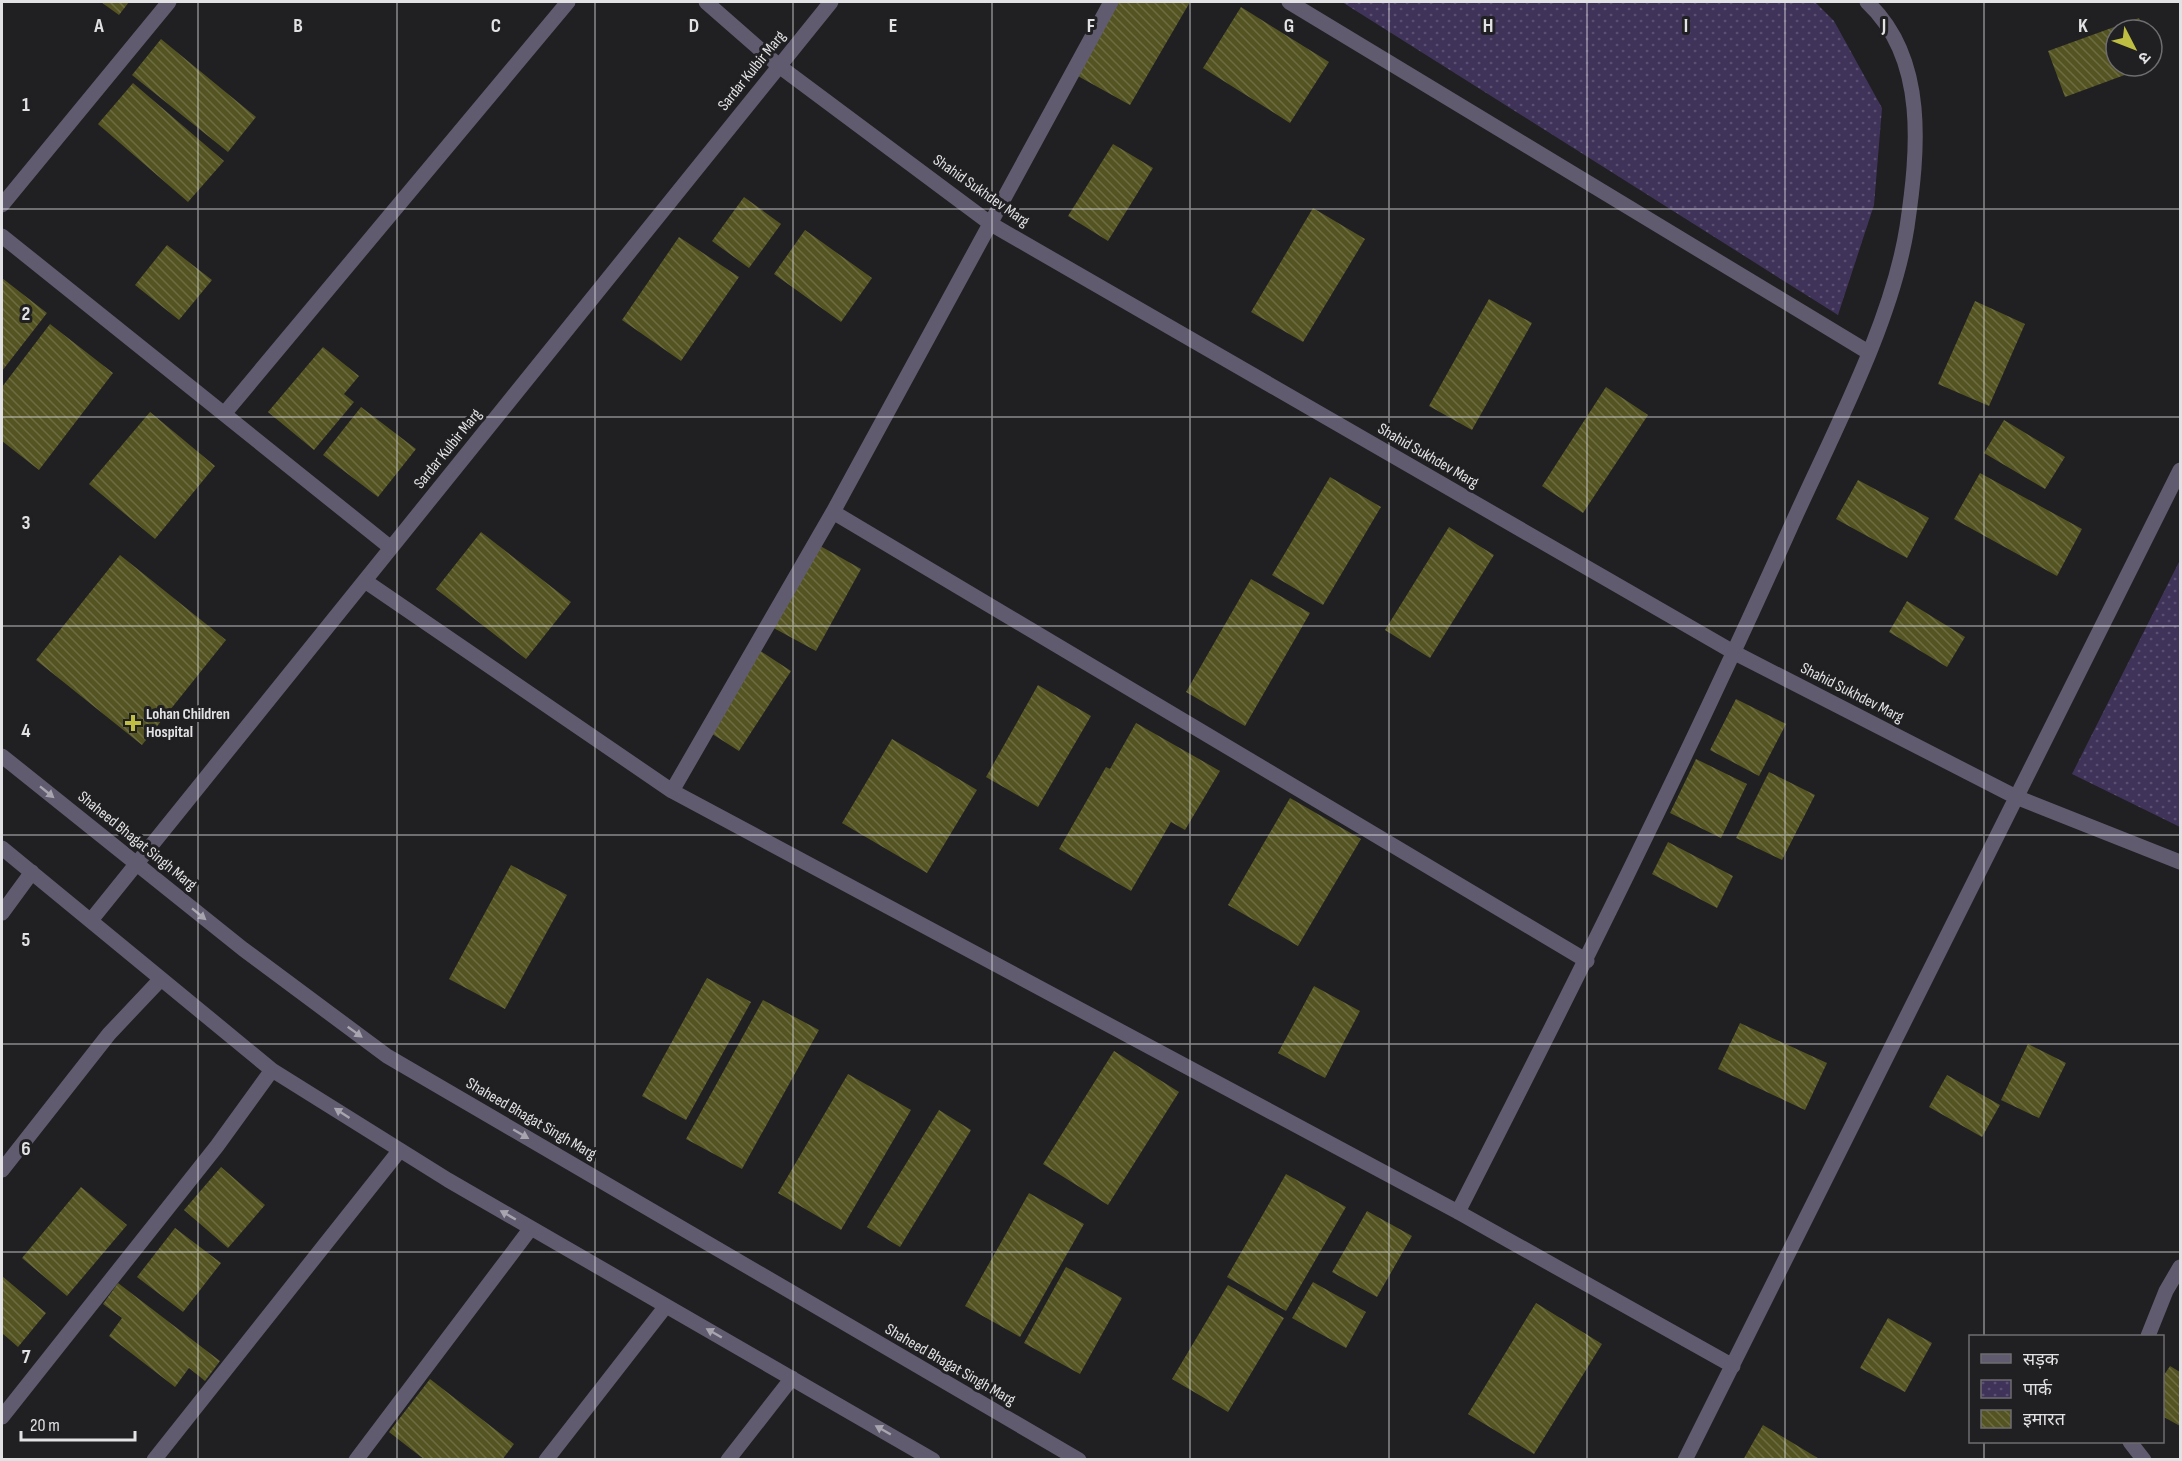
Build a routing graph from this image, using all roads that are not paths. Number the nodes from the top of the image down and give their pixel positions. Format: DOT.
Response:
graph roads {
  1 [pos="169,2"];
  2 [pos="568,2"];
  3 [pos="706,2"];
  4 [pos="831,2"];
  5 [pos="1111,2"];
  6 [pos="1289,2"];
  7 [pos="1867,2"];
  8 [pos="779,66"];
  9 [pos="2,205"];
  10 [pos="991,224"];
  11 [pos="2,236"];
  12 [pos="1868,352"];
  13 [pos="224,414"];
  14 [pos="2181,470"];
  15 [pos="833,512"];
  16 [pos="391,548"];
  17 [pos="364,581"];
  18 [pos="1735,653"];
  19 [pos="2,756"];
  20 [pos="672,791"];
  21 [pos="2016,797"];
  22 [pos="2,848"];
  23 [pos="2181,862"];
  24 [pos="137,864"];
  25 [pos="33,873"];
  26 [pos="2,913"];
  27 [pos="92,919"];
  28 [pos="1587,961"];
  29 [pos="160,980"];
  30 [pos="272,1070"];
  31 [pos="400,1150"];
  32 [pos="2,1170"];
  33 [pos="1458,1212"];
  34 [pos="531,1228"];
  35 [pos="2181,1267"];
  36 [pos="666,1306"];
  37 [pos="2148,1335"];
  38 [pos="1732,1366"];
  39 [pos="792,1378"];
  40 [pos="2,1417"];
  41 [pos="2131,1443"];
  42 [pos="925,1458"];
  43 [pos="154,1460"];
  44 [pos="356,1460"];
  45 [pos="546,1460"];
  46 [pos="728,1460"];
  47 [pos="1079,1460"];
  48 [pos="1685,1460"];
  49 [pos="2144,1460"];
  1 -- 9 [label="street"];
  2 -- 13 [label="street"];
  3 -- 8 [label="street, Shahid Sukhdev Marg"];
  4 -- 8 [label="street, Sardar Kulbir Marg"];
  5 -- 10 [label="street"];
  6 -- 12 [label="street"];
  7 -- 12 [label="street"];
  8 -- 10 [label="street, Shahid Sukhdev Marg"];
  8 -- 16 [label="street, Sardar Kulbir Marg"];
  10 -- 15 [label="street"];
  10 -- 18 [label="street, Shahid Sukhdev Marg"];
  11 -- 13 [label="street"];
  12 -- 18 [label="street"];
  13 -- 16 [label="street"];
  14 -- 21 [label="street"];
  15 -- 20 [label="street"];
  15 -- 28 [label="street"];
  16 -- 17 [label="street, Sardar Kulbir Marg"];
  17 -- 20 [label="street"];
  17 -- 24 [label="street, Sardar Kulbir Marg"];
  18 -- 21 [label="street, Shahid Sukhdev Marg"];
  18 -- 28 [label="street"];
  19 -- 24 [label="street, Shaheed Bhagat Singh Marg, one-way"];
  20 -- 33 [label="street"];
  21 -- 23 [label="street, Shahid Sukhdev Marg"];
  21 -- 38 [label="street"];
  22 -- 25 [label="street"];
  24 -- 27 [label="street, Sardar Kulbir Marg"];
  24 -- 47 [label="street, Shaheed Bhagat Singh Marg, one-way"];
  25 -- 26 [label="street"];
  25 -- 27 [label="street"];
  27 -- 29 [label="street"];
  28 -- 33 [label="street"];
  29 -- 30 [label="street"];
  29 -- 32 [label="street"];
  31 -- 30 [label="street, one-way"];
  30 -- 40 [label="street"];
  34 -- 31 [label="street, one-way"];
  31 -- 43 [label="street"];
  33 -- 38 [label="street"];
  34 -- 36 [label="street"];
  34 -- 44 [label="street"];
  35 -- 37 [label="street"];
  39 -- 36 [label="street, one-way"];
  36 -- 45 [label="street"];
  38 -- 48 [label="street"];
  42 -- 39 [label="street, one-way"];
  39 -- 46 [label="street"];
  41 -- 49 [label="street"];
}
